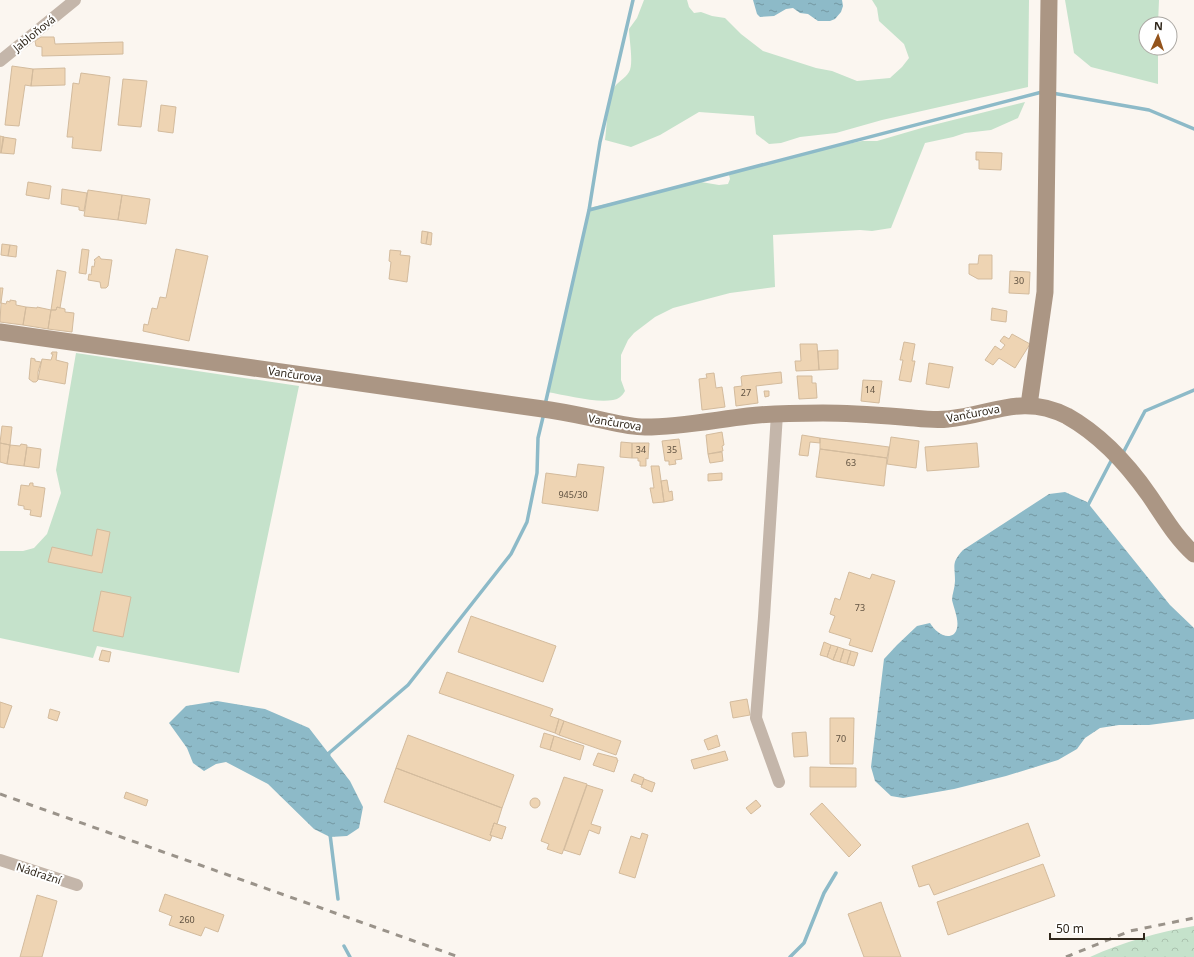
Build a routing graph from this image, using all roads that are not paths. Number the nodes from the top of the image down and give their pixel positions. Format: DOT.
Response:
graph roads {
  1 [pos="1049,0"];
  2 [pos="70,2"];
  3 [pos="0,61"];
  4 [pos="0,332"];
  5 [pos="1029,405"];
  6 [pos="777,414"];
  7 [pos="1194,554"];
  8 [pos="779,782"];
  9 [pos="0,860"];
  10 [pos="77,885"];
  1 -- 5 [label="street"];
  2 -- 3 [label="street, Jabloňová"];
  4 -- 6 [label="street, Vančurova"];
  5 -- 6 [label="street, Vančurova"];
  5 -- 7 [label="street, Vančurova"];
  6 -- 8 [label="street"];
  9 -- 10 [label="street, Nádražní"];
}
